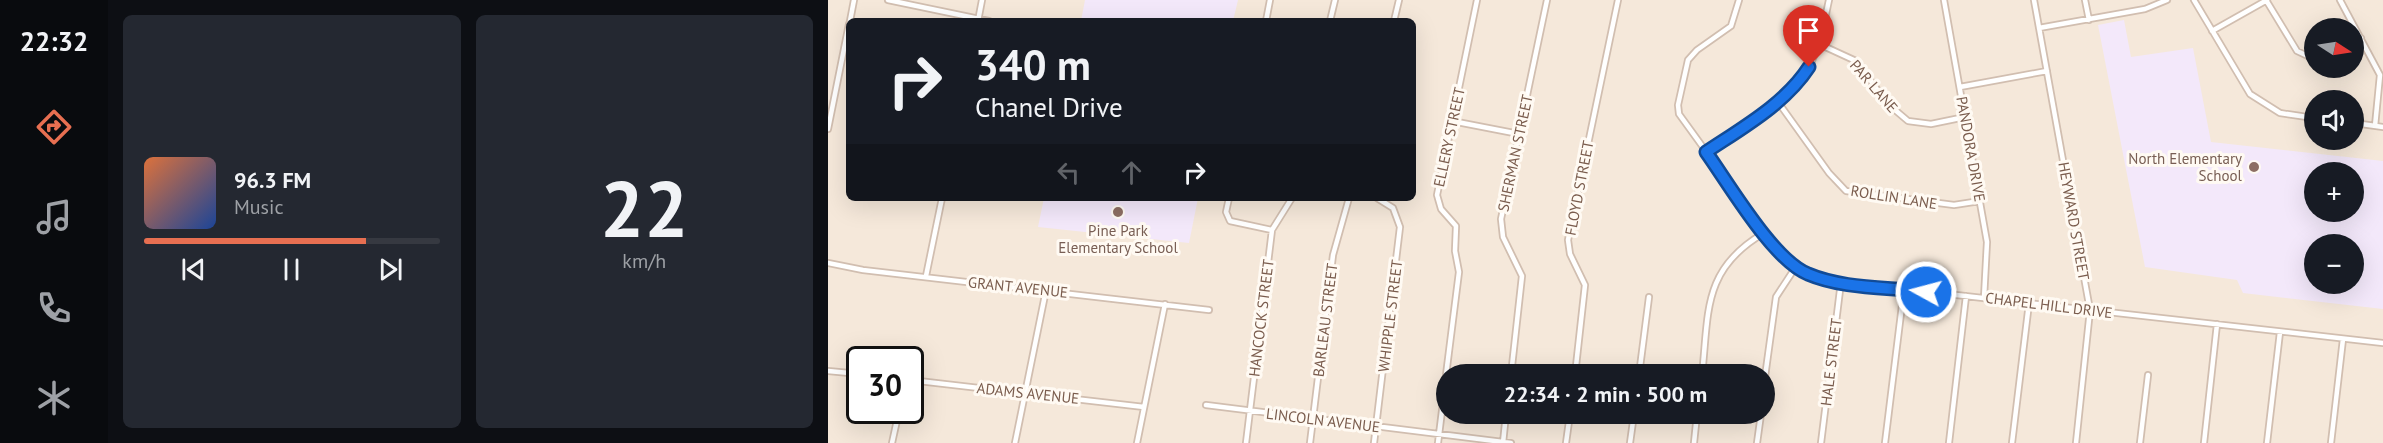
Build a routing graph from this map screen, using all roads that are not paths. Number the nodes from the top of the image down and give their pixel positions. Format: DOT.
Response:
graph roads {
  1 [pos="854,0"];
  2 [pos="888,0"];
  3 [pos="982,0"];
  4 [pos="1270,0"];
  5 [pos="1335,0"];
  6 [pos="1399,0"];
  7 [pos="1477,0"];
  8 [pos="1546,0"];
  9 [pos="1618,0"];
  10 [pos="1739,0"];
  11 [pos="1829,0"];
  12 [pos="1944,0"];
  13 [pos="2034,0"];
  14 [pos="2085,0"];
  15 [pos="2167,0"];
  16 [pos="2194,0"];
  17 [pos="2266,0"];
  18 [pos="2340,0"];
  19 [pos="850,18"];
  20 [pos="969,18"];
  21 [pos="978,18"];
  22 [pos="1267,18"];
  23 [pos="1331,18"];
  24 [pos="1395,18"];
  25 [pos="2350,18"];
  26 [pos="2089,20"];
  27 [pos="2039,28"];
  28 [pos="2212,31"];
  29 [pos="846,37"];
  30 [pos="1819,44"];
  31 [pos="2364,44"];
  32 [pos="2304,54"];
  33 [pos="2047,71"];
  34 [pos="1960,87"];
  35 [pos="1778,102"];
  36 [pos="1965,117"];
  37 [pos="2304,117"];
  38 [pos="1452,121"];
  39 [pos="2364,124"];
  40 [pos="2375,126"];
  41 [pos="2383,127"];
  42 [pos="828,129"];
  43 [pos="1519,134"];
  44 [pos="1706,152"];
  45 [pos="941,201"];
  46 [pos="1228,201"];
  47 [pos="1290,201"];
  48 [pos="1347,201"];
  49 [pos="1382,201"];
  50 [pos="1980,201"];
  51 [pos="1272,230"];
  52 [pos="1764,233"];
  53 [pos="828,263"];
  54 [pos="1795,268"];
  55 [pos="926,276"];
  56 [pos="1841,282"];
  57 [pos="1904,289"];
  58 [pos="1046,290"];
  59 [pos="1966,296"];
  60 [pos="1649,297"];
  61 [pos="1984,298"];
  62 [pos="2029,303"];
  63 [pos="1165,304"];
  64 [pos="1209,310"];
  65 [pos="2090,310"];
  66 [pos="2217,324"];
  67 [pos="2280,332"];
  68 [pos="2343,339"];
  69 [pos="2383,343"];
  70 [pos="1448,364"];
  71 [pos="1512,364"];
  72 [pos="1576,364"];
  73 [pos="1640,364"];
  74 [pos="1703,364"];
  75 [pos="1767,364"];
  76 [pos="828,371"];
  77 [pos="846,373"];
  78 [pos="2148,375"];
  79 [pos="924,382"];
  80 [pos="1025,393"];
  81 [pos="1206,405"];
  82 [pos="1144,406"];
  83 [pos="1250,411"];
  84 [pos="1313,418"];
  85 [pos="896,424"];
  86 [pos="1440,424"];
  87 [pos="1505,424"];
  88 [pos="1569,424"];
  89 [pos="1633,424"];
  90 [pos="1696,424"];
  91 [pos="1760,424"];
  92 [pos="1376,426"];
  93 [pos="1439,434"];
  94 [pos="1503,442"];
  95 [pos="892,443"];
  96 [pos="1015,443"];
  97 [pos="1137,443"];
  98 [pos="1246,443"];
  99 [pos="1310,443"];
  100 [pos="1374,443"];
  101 [pos="1438,443"];
  102 [pos="1511,443"];
  103 [pos="1566,443"];
  104 [pos="1630,443"];
  105 [pos="1694,443"];
  106 [pos="1757,443"];
  107 [pos="1821,443"];
  108 [pos="1885,443"];
  109 [pos="1949,443"];
  110 [pos="2012,443"];
  111 [pos="2076,443"];
  112 [pos="2140,443"];
  113 [pos="2204,443"];
  114 [pos="2267,443"];
  115 [pos="2331,443"];
  1 -- 19 [label="street"];
  2 -- 20 [label="street"];
  3 -- 21 [label="street"];
  4 -- 22 [label="street"];
  5 -- 23 [label="street"];
  6 -- 24 [label="street"];
  7 -- 38 [label="street, ELLERY STREET"];
  8 -- 43 [label="street, SHERMAN STREET"];
  9 -- 72 [label="street, FLOYD STREET"];
  10 -- 44 [label="street, CHAPEL HILL DRIVE"];
  11 -- 30 [label="street"];
  12 -- 34 [label="street, PANDORA DRIVE"];
  13 -- 27 [label="street, HEYWARD STREET"];
  14 -- 26 [label="street"];
  15 -- 26 [label="street"];
  16 -- 28 [label="street"];
  17 -- 28 [label="street"];
  17 -- 32 [label="street"];
  18 -- 25 [label="street"];
  26 -- 27 [label="street"];
  27 -- 33 [label="street, HEYWARD STREET"];
  28 -- 37 [label="street"];
  29 -- 42 [label="street"];
  30 -- 35 [label="street"];
  30 -- 36 [label="street, PAR LANE"];
  31 -- 40 [label="street"];
  33 -- 34 [label="street"];
  33 -- 65 [label="street, HEYWARD STREET"];
  34 -- 36 [label="street, PANDORA DRIVE"];
  35 -- 44 [label="street"];
  35 -- 50 [label="street, ROLLIN LANE"];
  36 -- 50 [label="street, PANDORA DRIVE"];
  38 -- 43 [label="street"];
  38 -- 70 [label="street, ELLERY STREET"];
  39 -- 40 [label="street"];
  40 -- 41 [label="street"];
  43 -- 71 [label="street, SHERMAN STREET"];
  44 -- 52 [label="street, CHAPEL HILL DRIVE"];
  45 -- 55 [label="street"];
  46 -- 51 [label="street"];
  47 -- 51 [label="street, HANCOCK STREET"];
  48 -- 84 [label="street, BARLEAU STREET"];
  49 -- 92 [label="street, WHIPPLE STREET"];
  50 -- 61 [label="street, PANDORA DRIVE"];
  51 -- 83 [label="street, HANCOCK STREET"];
  52 -- 54 [label="street, CHAPEL HILL DRIVE"];
  52 -- 74 [label="street"];
  53 -- 55 [label="street, GRANT AVENUE"];
  54 -- 56 [label="street, CHAPEL HILL DRIVE"];
  54 -- 75 [label="street"];
  55 -- 58 [label="street, GRANT AVENUE"];
  56 -- 57 [label="street, CHAPEL HILL DRIVE"];
  56 -- 107 [label="street, HALE STREET"];
  57 -- 59 [label="street, CHAPEL HILL DRIVE"];
  57 -- 108 [label="street"];
  58 -- 63 [label="street, GRANT AVENUE"];
  58 -- 80 [label="street"];
  59 -- 61 [label="street, CHAPEL HILL DRIVE"];
  59 -- 109 [label="street"];
  60 -- 73 [label="street"];
  61 -- 62 [label="street, CHAPEL HILL DRIVE"];
  62 -- 65 [label="street, CHAPEL HILL DRIVE"];
  62 -- 110 [label="street"];
  63 -- 64 [label="street, GRANT AVENUE"];
  63 -- 82 [label="street"];
  65 -- 66 [label="street, CHAPEL HILL DRIVE"];
  65 -- 111 [label="street, HEYWARD STREET"];
  66 -- 67 [label="street, CHAPEL HILL DRIVE"];
  66 -- 113 [label="street"];
  67 -- 68 [label="street, CHAPEL HILL DRIVE"];
  67 -- 114 [label="street"];
  68 -- 69 [label="street, CHAPEL HILL DRIVE"];
  68 -- 115 [label="street"];
  76 -- 77 [label="street"];
  78 -- 112 [label="street"];
  79 -- 80 [label="street, ADAMS AVENUE"];
  80 -- 82 [label="street, ADAMS AVENUE"];
  80 -- 96 [label="street"];
  81 -- 83 [label="street, LINCOLN AVENUE"];
  82 -- 97 [label="street"];
  83 -- 84 [label="street, LINCOLN AVENUE"];
  83 -- 98 [label="street, HANCOCK STREET"];
  84 -- 92 [label="street, LINCOLN AVENUE"];
  84 -- 99 [label="street, BARLEAU STREET"];
  85 -- 95 [label="street"];
  86 -- 93 [label="street, ELLERY STREET"];
  87 -- 94 [label="street"];
  88 -- 103 [label="street"];
  89 -- 104 [label="street"];
  90 -- 105 [label="street"];
  91 -- 106 [label="street"];
  92 -- 93 [label="street, LINCOLN AVENUE"];
  92 -- 100 [label="street, WHIPPLE STREET"];
  93 -- 94 [label="street, LINCOLN AVENUE"];
  93 -- 101 [label="street, ELLERY STREET"];
  94 -- 102 [label="street, LINCOLN AVENUE"];
}
